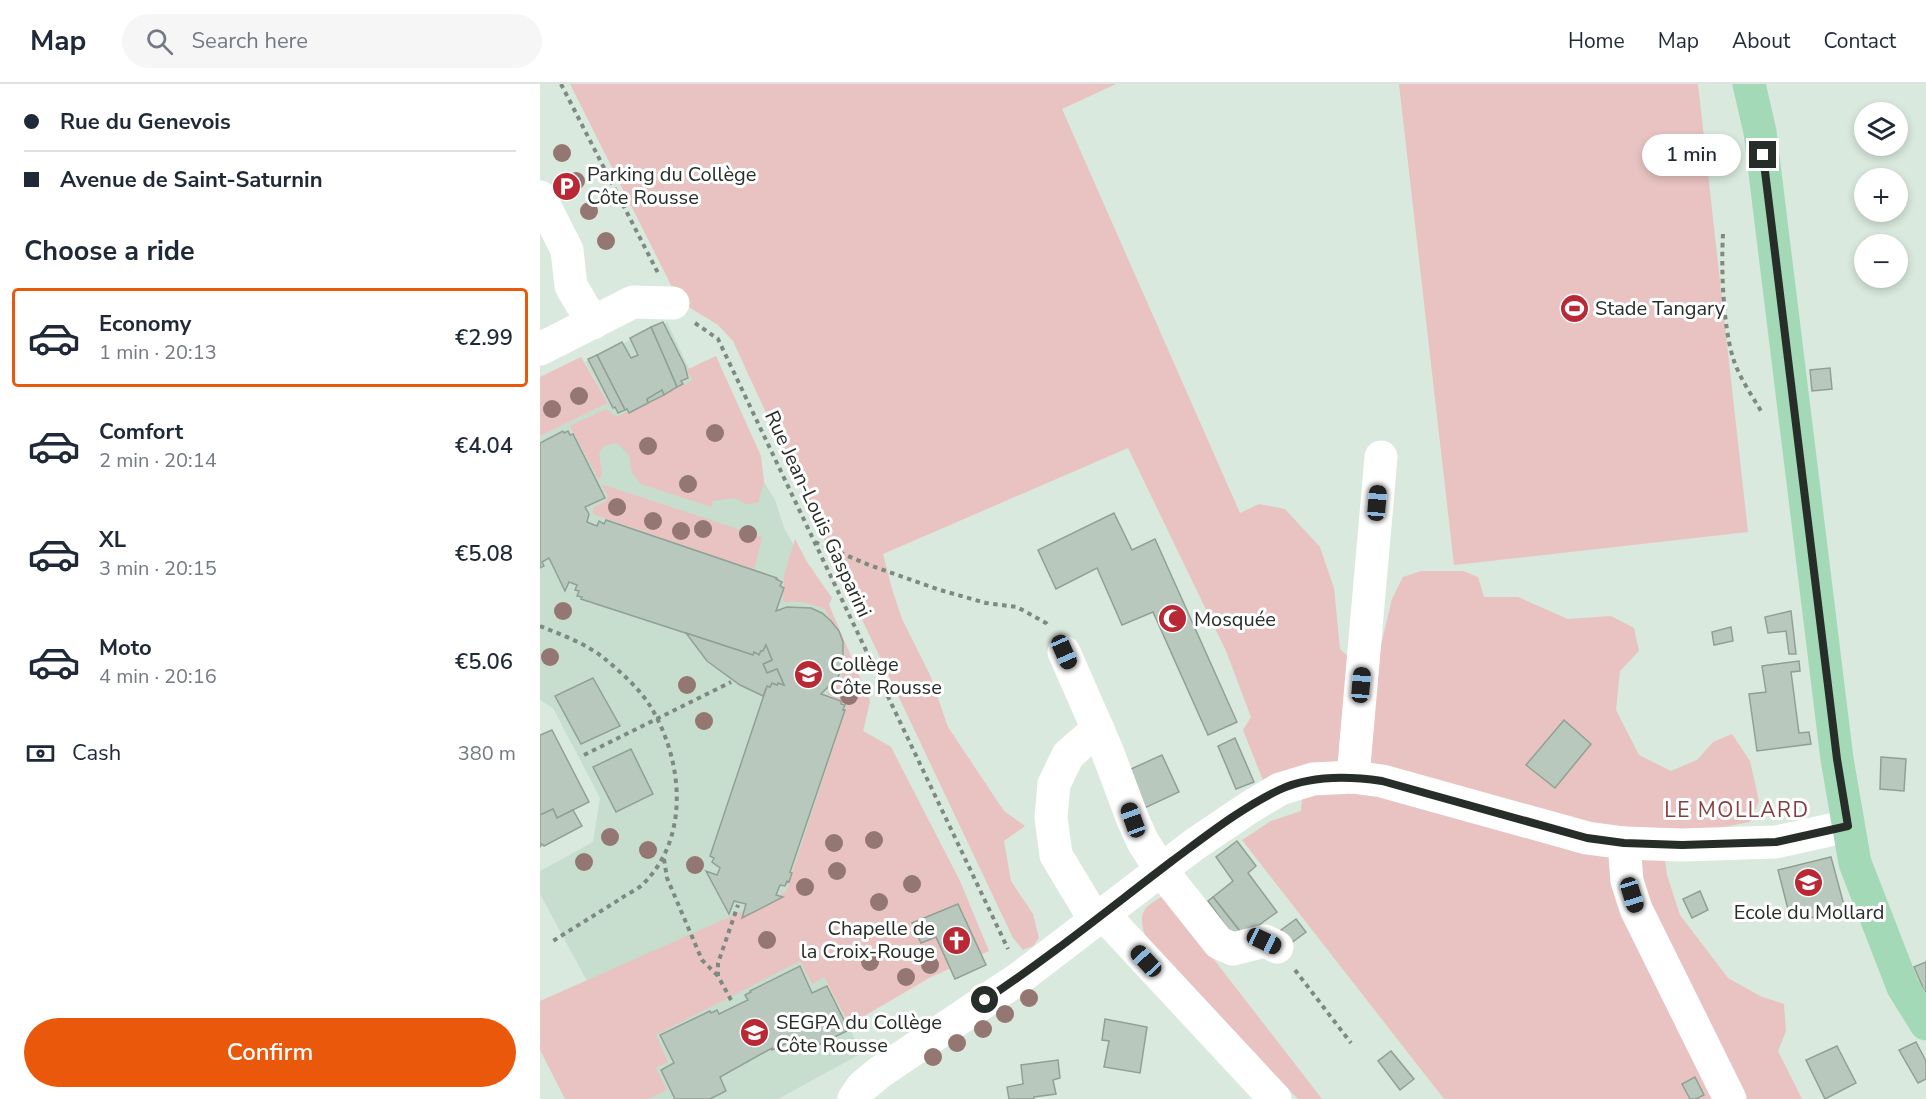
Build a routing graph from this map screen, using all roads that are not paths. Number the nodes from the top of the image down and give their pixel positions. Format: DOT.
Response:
graph roads {
  1 [pos="1749,84"];
  2 [pos="540,197"];
  3 [pos="673,303"];
  4 [pos="593,323"];
  5 [pos="540,349"];
  6 [pos="1381,458"];
  7 [pos="1064,652"];
  8 [pos="1098,729"];
  9 [pos="1353,777"];
  10 [pos="1848,826"];
  11 [pos="1624,843"];
  12 [pos="1161,870"];
  13 [pos="1099,917"];
  14 [pos="1277,947"];
  15 [pos="1926,1024"];
  16 [pos="854,1099"];
  17 [pos="1275,1099"];
  18 [pos="1730,1099"];
  1 -- 10 [label="main road"];
  2 -- 4 [label="street"];
  3 -- 4 [label="street"];
  4 -- 5 [label="street"];
  6 -- 9 [label="street"];
  7 -- 8 [label="street"];
  8 -- 12 [label="street"];
  8 -- 13 [label="street"];
  9 -- 11 [label="street"];
  9 -- 12 [label="street"];
  10 -- 11 [label="street"];
  10 -- 15 [label="main road"];
  11 -- 18 [label="street"];
  12 -- 13 [label="street"];
  12 -- 14 [label="street"];
  13 -- 16 [label="street"];
  13 -- 17 [label="street"];
}
